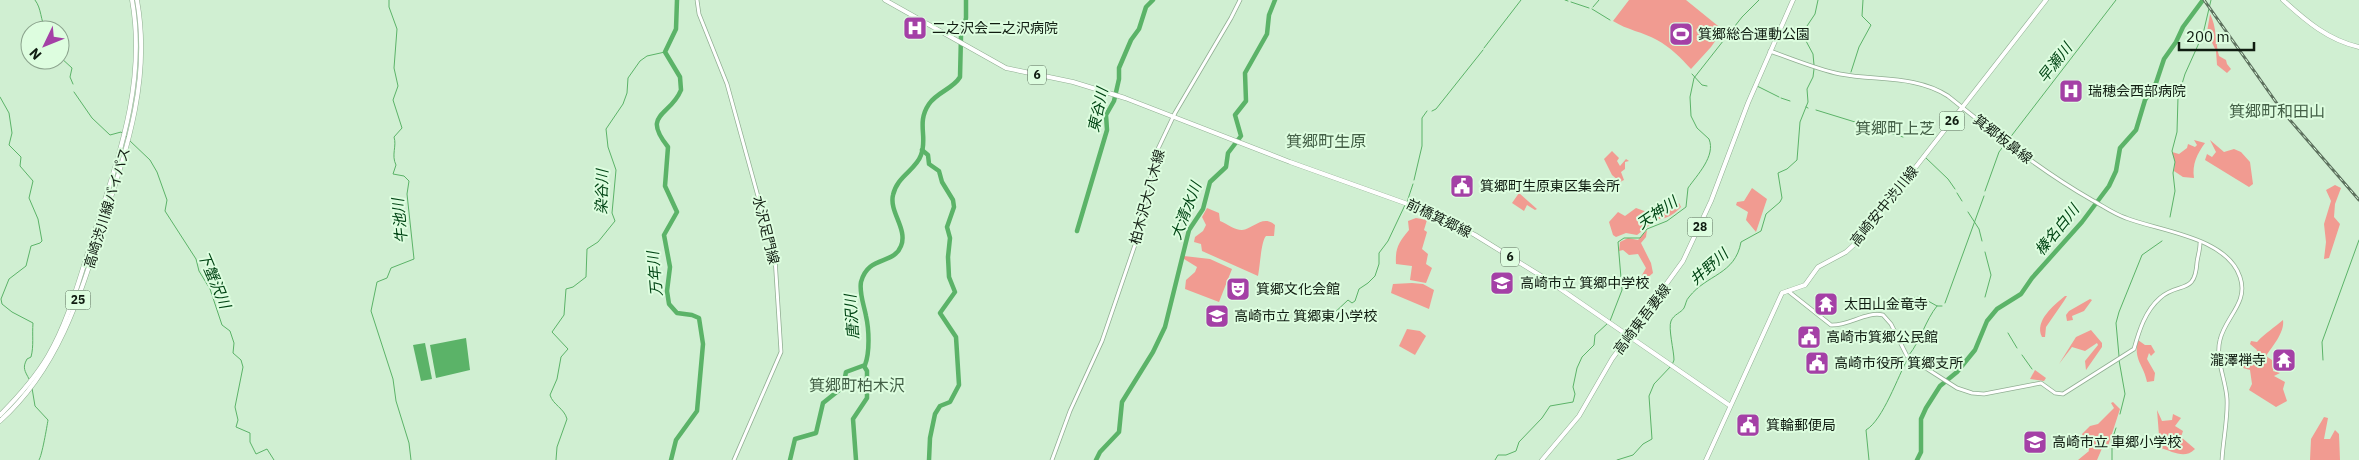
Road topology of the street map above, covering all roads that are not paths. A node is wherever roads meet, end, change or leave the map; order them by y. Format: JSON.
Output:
{"nodes":[{"id":1,"x":132,"y":0,"type":"edge"},
{"id":2,"x":137,"y":0,"type":"edge"},
{"id":3,"x":696,"y":0,"type":"edge"},
{"id":4,"x":885,"y":0,"type":"edge"},
{"id":5,"x":1240,"y":0,"type":"edge"},
{"id":6,"x":1793,"y":0,"type":"edge"},
{"id":7,"x":2046,"y":0,"type":"edge"},
{"id":8,"x":2283,"y":0,"type":"edge"},
{"id":9,"x":2359,"y":47,"type":"edge"},
{"id":10,"x":1770,"y":50,"type":"junction"},
{"id":11,"x":1963,"y":108,"type":"junction"},
{"id":12,"x":1174,"y":116,"type":"junction"},
{"id":13,"x":2200,"y":242,"type":"junction"},
{"id":14,"x":1788,"y":290,"type":"junction"},
{"id":15,"x":1629,"y":338,"type":"junction"},
{"id":16,"x":24,"y":393,"type":"junction"},
{"id":17,"x":1729,"y":405,"type":"junction"},
{"id":18,"x":0,"y":414,"type":"edge"},
{"id":19,"x":0,"y":421,"type":"edge"},
{"id":20,"x":734,"y":460,"type":"edge"},
{"id":21,"x":1052,"y":460,"type":"edge"},
{"id":22,"x":1542,"y":460,"type":"edge"},
{"id":23,"x":1706,"y":460,"type":"edge"},
{"id":24,"x":2222,"y":460,"type":"edge"}],
"edges":[{"from":1,"to":16,"type":"main road","name":"高崎渋川線バイパス","number":"25"},
{"from":2,"to":16,"type":"main road","name":"高崎渋川線バイパス","number":"25"},
{"from":3,"to":20,"type":"main road","name":"水沢足門線"},
{"from":4,"to":12,"type":"main road","name":"前橋箕郷線","number":"6"},
{"from":5,"to":12,"type":"main road","name":"柏木沢大八木線"},
{"from":6,"to":10,"type":"main road","name":"高崎東吾妻線","number":"28"},
{"from":7,"to":11,"type":"main road","name":"高崎安中渋川線","number":"26"},
{"from":8,"to":9,"type":"main road"},
{"from":10,"to":11,"type":"main road","name":"箕郷板鼻線"},
{"from":10,"to":15,"type":"main road","name":"高崎東吾妻線","number":"28"},
{"from":11,"to":13,"type":"main road","name":"箕郷板鼻線"},
{"from":11,"to":14,"type":"main road","name":"高崎安中渋川線","number":"26"},
{"from":12,"to":15,"type":"main road","name":"前橋箕郷線","number":"6"},
{"from":12,"to":21,"type":"main road","name":"柏木沢大八木線"},
{"from":13,"to":14,"type":"main road"},
{"from":13,"to":24,"type":"main road","name":"箕郷板鼻線"},
{"from":14,"to":17,"type":"main road","name":"高崎安中渋川線","number":"26"},
{"from":15,"to":17,"type":"main road","name":"前橋箕郷線","number":"6"},
{"from":15,"to":22,"type":"main road","name":"高崎東吾妻線","number":"28"},
{"from":16,"to":18,"type":"main road","name":"高崎渋川線バイパス","number":"25"},
{"from":16,"to":19,"type":"main road","name":"高崎渋川線バイパス","number":"25"},
{"from":17,"to":23,"type":"main road","name":"高崎安中渋川線","number":"26"}]}
